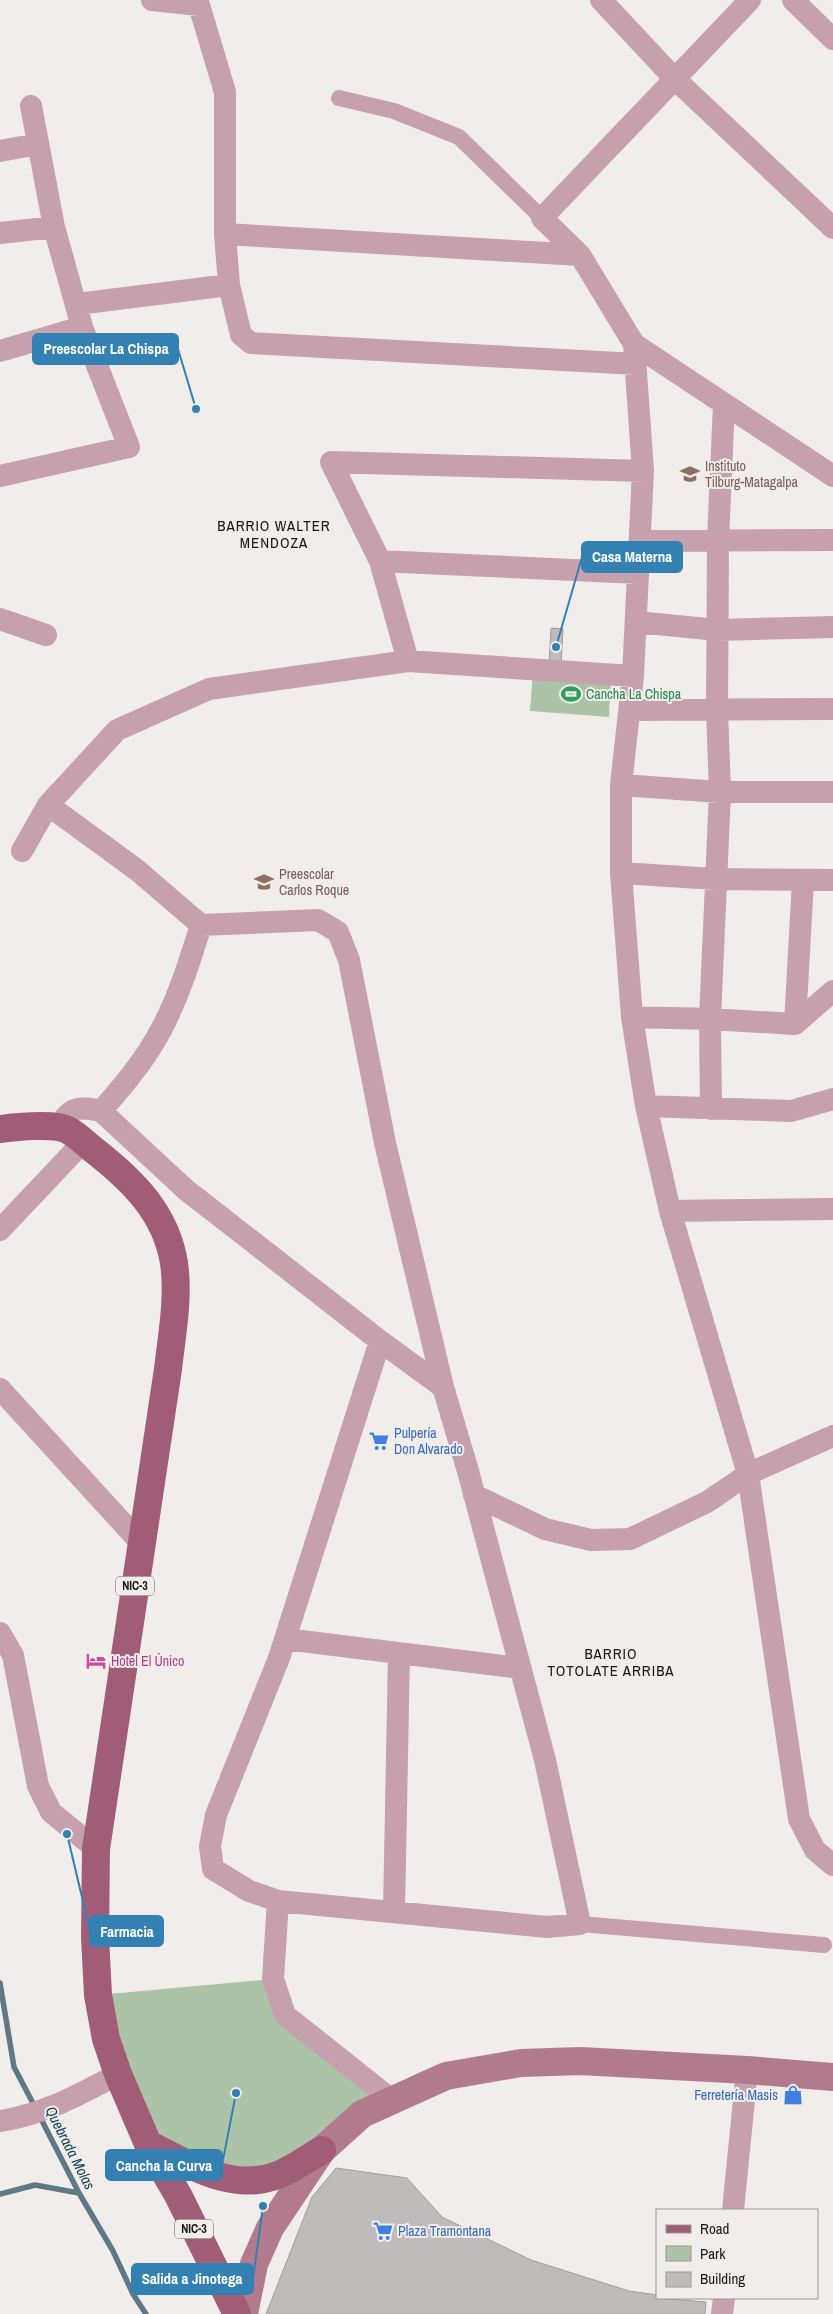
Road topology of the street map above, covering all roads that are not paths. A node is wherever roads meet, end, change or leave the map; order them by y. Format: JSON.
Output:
{"nodes":[{"id":1,"x":152,"y":0,"type":"edge"},
{"id":2,"x":601,"y":0,"type":"edge"},
{"id":3,"x":750,"y":0,"type":"edge"},
{"id":4,"x":793,"y":0,"type":"edge"},
{"id":5,"x":198,"y":3,"type":"edge"},
{"id":6,"x":833,"y":39,"type":"edge"},
{"id":7,"x":675,"y":79,"type":"junction"},
{"id":8,"x":338,"y":98,"type":"dead end"},
{"id":9,"x":31,"y":106,"type":"dead end"},
{"id":10,"x":38,"y":144,"type":"junction"},
{"id":11,"x":0,"y":151,"type":"edge"},
{"id":12,"x":542,"y":218,"type":"junction"},
{"id":13,"x":54,"y":227,"type":"junction"},
{"id":14,"x":833,"y":228,"type":"edge"},
{"id":15,"x":0,"y":233,"type":"edge"},
{"id":16,"x":225,"y":234,"type":"junction"},
{"id":17,"x":580,"y":255,"type":"junction"},
{"id":18,"x":229,"y":286,"type":"junction"},
{"id":19,"x":76,"y":304,"type":"junction"},
{"id":20,"x":82,"y":328,"type":"junction"},
{"id":21,"x":0,"y":351,"type":"edge"},
{"id":22,"x":635,"y":354,"type":"junction"},
{"id":23,"x":724,"y":404,"type":"junction"},
{"id":24,"x":643,"y":471,"type":"junction"},
{"id":25,"x":0,"y":476,"type":"edge"},
{"id":26,"x":833,"y":476,"type":"edge"},
{"id":27,"x":718,"y":540,"type":"junction"},
{"id":28,"x":833,"y":540,"type":"edge"},
{"id":29,"x":641,"y":541,"type":"junction"},
{"id":30,"x":380,"y":561,"type":"junction"},
{"id":31,"x":638,"y":573,"type":"junction"},
{"id":32,"x":0,"y":618,"type":"edge"},
{"id":33,"x":636,"y":622,"type":"junction"},
{"id":34,"x":833,"y":626,"type":"edge"},
{"id":35,"x":718,"y":630,"type":"junction"},
{"id":36,"x":46,"y":635,"type":"dead end"},
{"id":37,"x":408,"y":661,"type":"junction"},
{"id":38,"x":633,"y":676,"type":"junction"},
{"id":39,"x":833,"y":709,"type":"edge"},
{"id":40,"x":630,"y":710,"type":"junction"},
{"id":41,"x":717,"y":710,"type":"junction"},
{"id":42,"x":621,"y":784,"type":"junction"},
{"id":43,"x":720,"y":792,"type":"junction"},
{"id":44,"x":833,"y":792,"type":"edge"},
{"id":45,"x":48,"y":805,"type":"junction"},
{"id":46,"x":22,"y":851,"type":"dead end"},
{"id":47,"x":621,"y":873,"type":"junction"},
{"id":48,"x":715,"y":879,"type":"junction"},
{"id":49,"x":803,"y":880,"type":"junction"},
{"id":50,"x":833,"y":880,"type":"edge"},
{"id":51,"x":201,"y":925,"type":"junction"},
{"id":52,"x":833,"y":991,"type":"edge"},
{"id":53,"x":632,"y":1017,"type":"junction"},
{"id":54,"x":710,"y":1019,"type":"junction"},
{"id":55,"x":795,"y":1024,"type":"junction"},
{"id":56,"x":833,"y":1099,"type":"edge"},
{"id":57,"x":646,"y":1106,"type":"junction"},
{"id":58,"x":710,"y":1110,"type":"junction"},
{"id":59,"x":101,"y":1111,"type":"junction"},
{"id":60,"x":57,"y":1128,"type":"junction"},
{"id":61,"x":0,"y":1129,"type":"edge"},
{"id":62,"x":84,"y":1142,"type":"junction"},
{"id":63,"x":833,"y":1210,"type":"edge"},
{"id":64,"x":670,"y":1211,"type":"junction"},
{"id":65,"x":0,"y":1230,"type":"edge"},
{"id":66,"x":380,"y":1341,"type":"junction"},
{"id":67,"x":443,"y":1387,"type":"junction"},
{"id":68,"x":0,"y":1388,"type":"edge"},
{"id":69,"x":833,"y":1436,"type":"edge"},
{"id":70,"x":748,"y":1474,"type":"junction"},
{"id":71,"x":474,"y":1495,"type":"junction"},
{"id":72,"x":141,"y":1543,"type":"junction"},
{"id":73,"x":0,"y":1633,"type":"edge"},
{"id":74,"x":285,"y":1639,"type":"junction"},
{"id":75,"x":399,"y":1653,"type":"junction"},
{"id":76,"x":520,"y":1668,"type":"junction"},
{"id":77,"x":96,"y":1849,"type":"junction"},
{"id":78,"x":833,"y":1865,"type":"edge"},
{"id":79,"x":278,"y":1901,"type":"junction"},
{"id":80,"x":394,"y":1912,"type":"junction"},
{"id":81,"x":580,"y":1924,"type":"junction"},
{"id":82,"x":824,"y":1945,"type":"dead end"},
{"id":83,"x":747,"y":2070,"type":"junction"},
{"id":84,"x":118,"y":2074,"type":"junction"},
{"id":85,"x":833,"y":2077,"type":"edge"},
{"id":86,"x":392,"y":2100,"type":"junction"},
{"id":87,"x":7,"y":2120,"type":"edge"},
{"id":88,"x":148,"y":2144,"type":"junction"},
{"id":89,"x":322,"y":2150,"type":"junction"},
{"id":90,"x":732,"y":2209,"type":"edge"},
{"id":91,"x":724,"y":2299,"type":"edge"},
{"id":92,"x":237,"y":2314,"type":"edge"},
{"id":93,"x":244,"y":2314,"type":"edge"},
{"id":94,"x":722,"y":2314,"type":"edge"}],
"edges":[{"from":1,"to":5,"type":"street"},
{"from":2,"to":7,"type":"street"},
{"from":3,"to":7,"type":"street"},
{"from":4,"to":6,"type":"street"},
{"from":5,"to":16,"type":"street"},
{"from":7,"to":12,"type":"street"},
{"from":7,"to":14,"type":"street"},
{"from":8,"to":12,"type":"street"},
{"from":9,"to":10,"type":"street"},
{"from":10,"to":11,"type":"street"},
{"from":10,"to":13,"type":"street"},
{"from":12,"to":17,"type":"street"},
{"from":13,"to":15,"type":"street"},
{"from":13,"to":19,"type":"street"},
{"from":16,"to":17,"type":"street"},
{"from":16,"to":18,"type":"street"},
{"from":17,"to":22,"type":"street"},
{"from":18,"to":19,"type":"street"},
{"from":18,"to":22,"type":"street"},
{"from":19,"to":20,"type":"street"},
{"from":20,"to":21,"type":"street"},
{"from":20,"to":25,"type":"street"},
{"from":22,"to":23,"type":"street"},
{"from":22,"to":24,"type":"street"},
{"from":23,"to":26,"type":"street"},
{"from":23,"to":27,"type":"street"},
{"from":24,"to":29,"type":"street"},
{"from":24,"to":30,"type":"street"},
{"from":27,"to":28,"type":"street"},
{"from":27,"to":29,"type":"street"},
{"from":27,"to":35,"type":"street"},
{"from":29,"to":31,"type":"street"},
{"from":30,"to":31,"type":"street"},
{"from":30,"to":37,"type":"street"},
{"from":31,"to":33,"type":"street"},
{"from":32,"to":36,"type":"street"},
{"from":33,"to":35,"type":"street"},
{"from":33,"to":38,"type":"street"},
{"from":34,"to":35,"type":"street"},
{"from":35,"to":41,"type":"street"},
{"from":37,"to":38,"type":"street"},
{"from":37,"to":45,"type":"street"},
{"from":38,"to":40,"type":"street"},
{"from":39,"to":41,"type":"street"},
{"from":40,"to":41,"type":"street"},
{"from":40,"to":42,"type":"street"},
{"from":41,"to":43,"type":"street"},
{"from":42,"to":43,"type":"street"},
{"from":42,"to":47,"type":"street"},
{"from":43,"to":44,"type":"street"},
{"from":43,"to":48,"type":"street"},
{"from":45,"to":46,"type":"street"},
{"from":45,"to":51,"type":"street"},
{"from":47,"to":48,"type":"street"},
{"from":47,"to":53,"type":"street"},
{"from":48,"to":49,"type":"street"},
{"from":48,"to":54,"type":"street"},
{"from":49,"to":50,"type":"street"},
{"from":49,"to":55,"type":"street"},
{"from":51,"to":59,"type":"street"},
{"from":51,"to":67,"type":"street"},
{"from":52,"to":55,"type":"street"},
{"from":53,"to":54,"type":"street"},
{"from":53,"to":57,"type":"street"},
{"from":54,"to":55,"type":"street"},
{"from":54,"to":58,"type":"street"},
{"from":56,"to":58,"type":"street"},
{"from":57,"to":58,"type":"street"},
{"from":57,"to":64,"type":"street"},
{"from":59,"to":60,"type":"street"},
{"from":59,"to":66,"type":"street"},
{"from":60,"to":61,"type":"main road","number":"NIC-3"},
{"from":60,"to":62,"type":"main road","number":"NIC-3"},
{"from":62,"to":65,"type":"street"},
{"from":62,"to":72,"type":"main road","number":"NIC-3"},
{"from":63,"to":64,"type":"street"},
{"from":64,"to":70,"type":"street"},
{"from":66,"to":67,"type":"street"},
{"from":66,"to":74,"type":"street"},
{"from":67,"to":71,"type":"street"},
{"from":68,"to":72,"type":"street"},
{"from":69,"to":70,"type":"street"},
{"from":70,"to":71,"type":"street"},
{"from":70,"to":78,"type":"street"},
{"from":71,"to":76,"type":"street"},
{"from":72,"to":77,"type":"main road","number":"NIC-3"},
{"from":73,"to":77,"type":"street"},
{"from":74,"to":75,"type":"street"},
{"from":74,"to":79,"type":"street"},
{"from":75,"to":76,"type":"street"},
{"from":75,"to":80,"type":"street"},
{"from":76,"to":81,"type":"street"},
{"from":77,"to":84,"type":"main road","number":"NIC-3"},
{"from":79,"to":80,"type":"street"},
{"from":79,"to":86,"type":"street"},
{"from":80,"to":81,"type":"street"},
{"from":81,"to":82,"type":"street"},
{"from":83,"to":85,"type":"main road"},
{"from":83,"to":86,"type":"main road"},
{"from":83,"to":90,"type":"street"},
{"from":84,"to":87,"type":"street"},
{"from":84,"to":88,"type":"main road","number":"NIC-3"},
{"from":86,"to":89,"type":"main road"},
{"from":88,"to":89,"type":"main road"},
{"from":88,"to":92,"type":"main road","number":"NIC-3"},
{"from":89,"to":93,"type":"main road"},
{"from":91,"to":94,"type":"street"}]}
